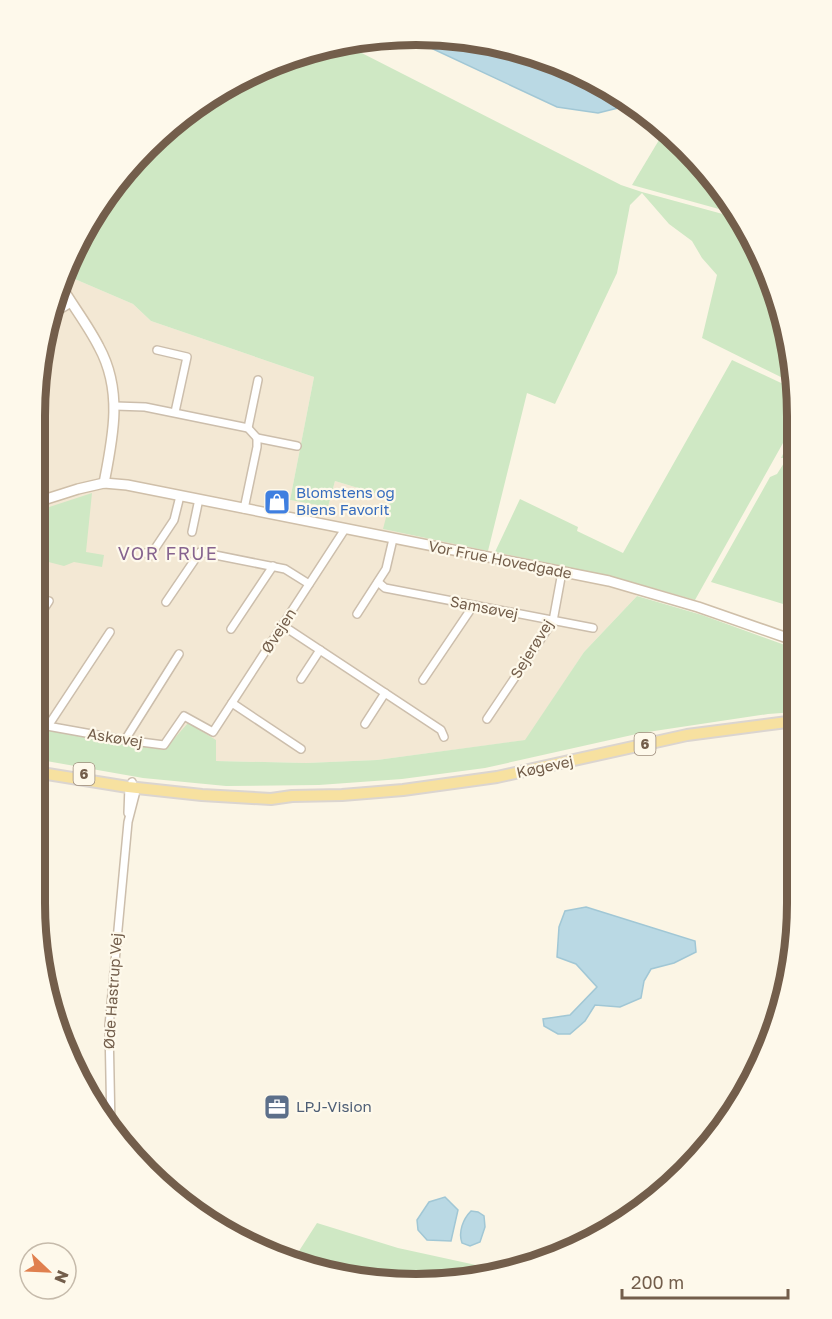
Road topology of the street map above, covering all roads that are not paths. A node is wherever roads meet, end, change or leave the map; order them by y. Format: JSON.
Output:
{"nodes":[{"id":1,"x":66,"y":294,"type":"edge"},
{"id":2,"x":71,"y":303,"type":"junction"},
{"id":3,"x":61,"y":309,"type":"edge"},
{"id":4,"x":157,"y":350,"type":"dead end"},
{"id":5,"x":258,"y":380,"type":"dead end"},
{"id":6,"x":115,"y":406,"type":"junction"},
{"id":7,"x":175,"y":412,"type":"junction"},
{"id":8,"x":248,"y":428,"type":"junction"},
{"id":9,"x":257,"y":438,"type":"junction"},
{"id":10,"x":297,"y":446,"type":"dead end"},
{"id":11,"x":104,"y":483,"type":"junction"},
{"id":12,"x":180,"y":496,"type":"junction"},
{"id":13,"x":45,"y":499,"type":"edge"},
{"id":14,"x":199,"y":499,"type":"junction"},
{"id":15,"x":244,"y":509,"type":"junction"},
{"id":16,"x":345,"y":529,"type":"junction"},
{"id":17,"x":192,"y":532,"type":"dead end"},
{"id":18,"x":393,"y":539,"type":"junction"},
{"id":19,"x":146,"y":553,"type":"dead end"},
{"id":20,"x":273,"y":566,"type":"junction"},
{"id":21,"x":562,"y":572,"type":"junction"},
{"id":22,"x":378,"y":582,"type":"junction"},
{"id":23,"x":309,"y":584,"type":"junction"},
{"id":24,"x":49,"y":602,"type":"dead end"},
{"id":25,"x":166,"y":602,"type":"dead end"},
{"id":26,"x":473,"y":606,"type":"junction"},
{"id":27,"x":45,"y":608,"type":"edge"},
{"id":28,"x":357,"y":614,"type":"dead end"},
{"id":29,"x":553,"y":621,"type":"junction"},
{"id":30,"x":282,"y":626,"type":"junction"},
{"id":31,"x":592,"y":628,"type":"dead end"},
{"id":32,"x":231,"y":629,"type":"dead end"},
{"id":33,"x":110,"y":632,"type":"dead end"},
{"id":34,"x":787,"y":638,"type":"edge"},
{"id":35,"x":320,"y":650,"type":"junction"},
{"id":36,"x":179,"y":654,"type":"dead end"},
{"id":37,"x":301,"y":680,"type":"dead end"},
{"id":38,"x":423,"y":680,"type":"dead end"},
{"id":39,"x":386,"y":693,"type":"junction"},
{"id":40,"x":232,"y":703,"type":"junction"},
{"id":41,"x":487,"y":719,"type":"dead end"},
{"id":42,"x":787,"y":722,"type":"edge"},
{"id":43,"x":365,"y":724,"type":"dead end"},
{"id":44,"x":45,"y":726,"type":"edge"},
{"id":45,"x":48,"y":726,"type":"junction"},
{"id":46,"x":213,"y":732,"type":"joint"},
{"id":47,"x":444,"y":737,"type":"dead end"},
{"id":48,"x":125,"y":740,"type":"junction"},
{"id":49,"x":301,"y":749,"type":"dead end"},
{"id":50,"x":45,"y":767,"type":"edge"},
{"id":51,"x":45,"y":773,"type":"edge"},
{"id":52,"x":132,"y":786,"type":"junction"},
{"id":53,"x":111,"y":1113,"type":"edge"}],
"edges":[{"from":1,"to":2,"type":"street"},
{"from":2,"to":3,"type":"street"},
{"from":2,"to":6,"type":"street"},
{"from":4,"to":7,"type":"street"},
{"from":5,"to":8,"type":"street"},
{"from":6,"to":7,"type":"street"},
{"from":6,"to":11,"type":"street"},
{"from":7,"to":8,"type":"street"},
{"from":8,"to":9,"type":"street"},
{"from":9,"to":10,"type":"street"},
{"from":9,"to":15,"type":"street"},
{"from":11,"to":12,"type":"street","name":"Vor Frue Hovedgade"},
{"from":11,"to":13,"type":"street","name":"Vor Frue Hovedgade"},
{"from":12,"to":14,"type":"street","name":"Vor Frue Hovedgade"},
{"from":12,"to":19,"type":"street"},
{"from":14,"to":15,"type":"street","name":"Vor Frue Hovedgade"},
{"from":14,"to":17,"type":"street"},
{"from":15,"to":16,"type":"street","name":"Vor Frue Hovedgade"},
{"from":16,"to":18,"type":"street","name":"Vor Frue Hovedgade"},
{"from":16,"to":23,"type":"street","name":"Øvejen"},
{"from":18,"to":21,"type":"street","name":"Vor Frue Hovedgade"},
{"from":18,"to":22,"type":"street"},
{"from":20,"to":23,"type":"street"},
{"from":20,"to":25,"type":"street"},
{"from":20,"to":32,"type":"street"},
{"from":21,"to":29,"type":"street","name":"Sejerøvej"},
{"from":21,"to":34,"type":"street","name":"Vor Frue Hovedgade"},
{"from":22,"to":26,"type":"street","name":"Samsøvej"},
{"from":22,"to":28,"type":"street"},
{"from":23,"to":30,"type":"street","name":"Øvejen"},
{"from":24,"to":27,"type":"street"},
{"from":26,"to":29,"type":"street","name":"Samsøvej"},
{"from":26,"to":38,"type":"street"},
{"from":29,"to":31,"type":"street","name":"Samsøvej"},
{"from":29,"to":41,"type":"street","name":"Sejerøvej"},
{"from":30,"to":35,"type":"street"},
{"from":30,"to":40,"type":"street","name":"Øvejen"},
{"from":33,"to":45,"type":"street"},
{"from":35,"to":37,"type":"street"},
{"from":35,"to":39,"type":"street"},
{"from":36,"to":48,"type":"street"},
{"from":39,"to":43,"type":"street"},
{"from":39,"to":47,"type":"street"},
{"from":40,"to":46,"type":"street","name":"Øvejen"},
{"from":40,"to":49,"type":"street"},
{"from":42,"to":52,"type":"main road","name":"Køgevej","number":"6"},
{"from":44,"to":45,"type":"street","name":"Askøvej"},
{"from":45,"to":48,"type":"street","name":"Askøvej"},
{"from":46,"to":48,"type":"street","name":"Askøvej"},
{"from":50,"to":52,"type":"main road","name":"Køgevej","number":"6"},
{"from":51,"to":52,"type":"main road","name":"Køgevej","number":"6"},
{"from":52,"to":53,"type":"street","name":"Øde Hastrup Vej"}]}
